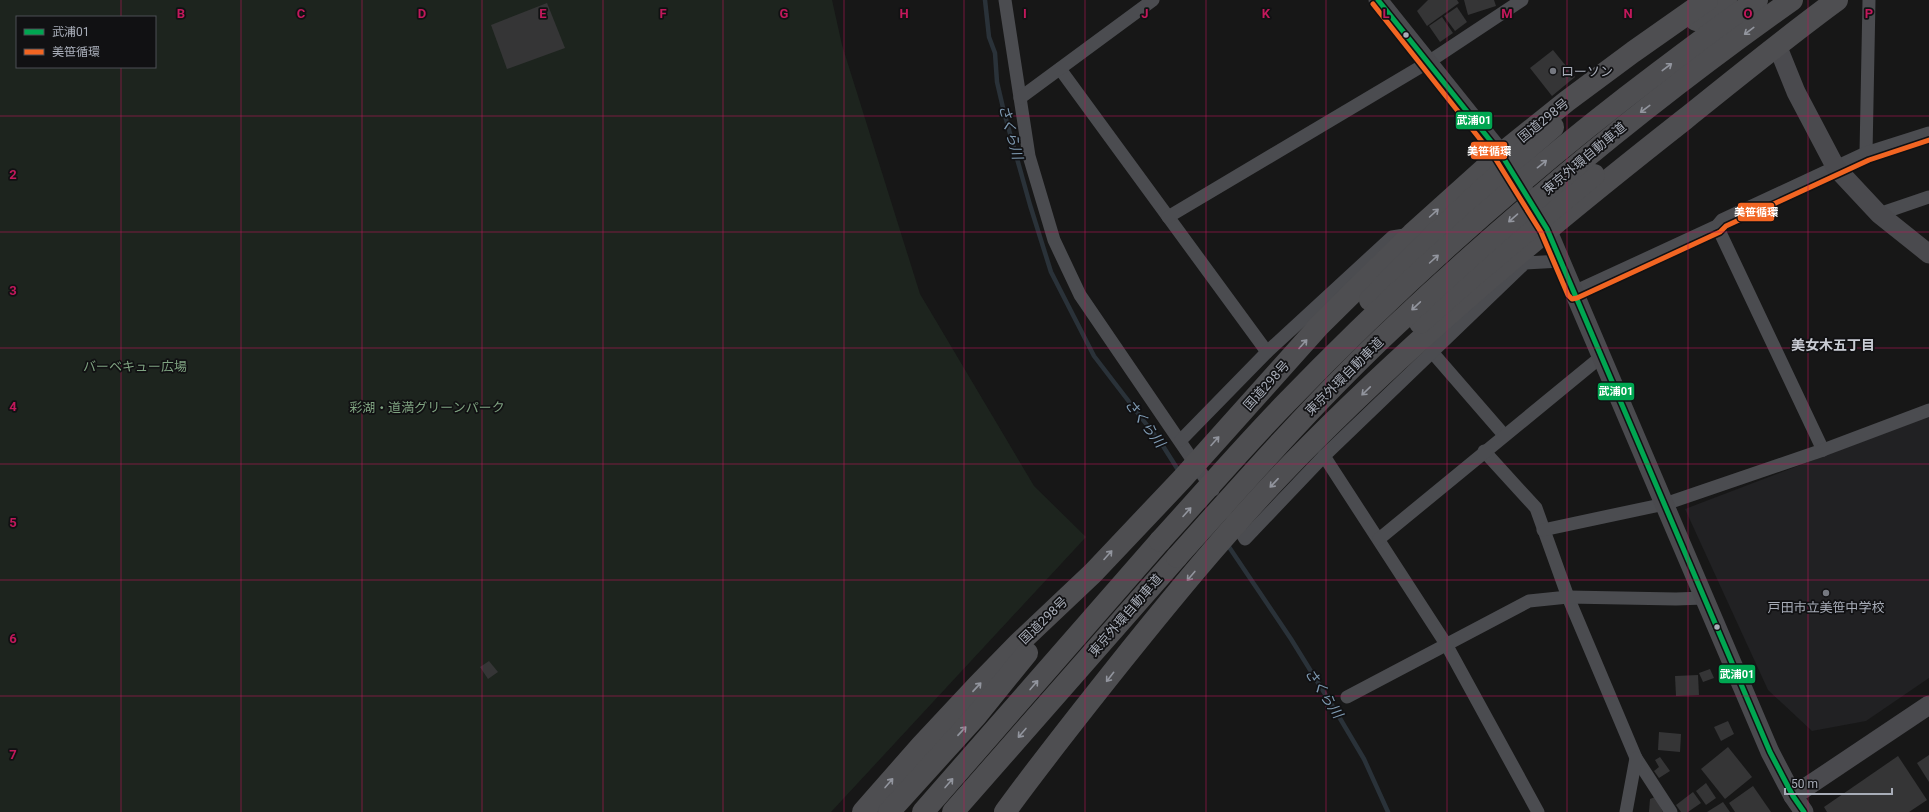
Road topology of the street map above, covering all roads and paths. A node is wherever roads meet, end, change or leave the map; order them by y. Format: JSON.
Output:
{"nodes":[{"id":1,"x":1005,"y":0,"type":"edge"},
{"id":2,"x":1153,"y":0,"type":"edge"},
{"id":3,"x":1378,"y":0,"type":"edge"},
{"id":4,"x":1522,"y":0,"type":"edge"},
{"id":5,"x":1706,"y":0,"type":"edge"},
{"id":6,"x":1726,"y":0,"type":"edge"},
{"id":7,"x":1757,"y":0,"type":"edge"},
{"id":8,"x":1792,"y":0,"type":"edge"},
{"id":9,"x":1821,"y":0,"type":"edge"},
{"id":10,"x":1837,"y":0,"type":"edge"},
{"id":11,"x":1869,"y":0,"type":"edge"},
{"id":12,"x":1508,"y":4,"type":"edge"},
{"id":13,"x":1777,"y":45,"type":"junction"},
{"id":14,"x":1427,"y":63,"type":"junction"},
{"id":15,"x":1060,"y":69,"type":"junction"},
{"id":16,"x":1020,"y":98,"type":"junction"},
{"id":17,"x":1929,"y":133,"type":"edge"},
{"id":18,"x":1866,"y":153,"type":"junction"},
{"id":19,"x":1501,"y":154,"type":"junction"},
{"id":20,"x":1836,"y":168,"type":"junction"},
{"id":21,"x":1929,"y":197,"type":"edge"},
{"id":22,"x":1879,"y":214,"type":"junction"},
{"id":23,"x":1168,"y":217,"type":"junction"},
{"id":24,"x":1717,"y":226,"type":"junction"},
{"id":25,"x":1547,"y":229,"type":"junction"},
{"id":26,"x":1412,"y":234,"type":"junction"},
{"id":27,"x":1929,"y":254,"type":"edge"},
{"id":28,"x":1561,"y":261,"type":"junction"},
{"id":29,"x":1574,"y":292,"type":"junction"},
{"id":30,"x":1267,"y":352,"type":"junction"},
{"id":31,"x":1432,"y":352,"type":"junction"},
{"id":32,"x":1602,"y":356,"type":"junction"},
{"id":33,"x":1284,"y":405,"type":"junction"},
{"id":34,"x":1929,"y":410,"type":"edge"},
{"id":35,"x":1504,"y":435,"type":"junction"},
{"id":36,"x":1181,"y":440,"type":"junction"},
{"id":37,"x":1823,"y":450,"type":"junction"},
{"id":38,"x":1484,"y":451,"type":"junction"},
{"id":39,"x":1324,"y":456,"type":"junction"},
{"id":40,"x":1266,"y":458,"type":"junction"},
{"id":41,"x":1189,"y":471,"type":"junction"},
{"id":42,"x":1665,"y":504,"type":"junction"},
{"id":43,"x":1543,"y":530,"type":"junction"},
{"id":44,"x":1226,"y":536,"type":"junction"},
{"id":45,"x":1379,"y":539,"type":"junction"},
{"id":46,"x":1093,"y":573,"type":"junction"},
{"id":47,"x":1568,"y":596,"type":"junction"},
{"id":48,"x":1704,"y":598,"type":"junction"},
{"id":49,"x":1446,"y":644,"type":"junction"},
{"id":50,"x":1347,"y":697,"type":"dead end"},
{"id":51,"x":1929,"y":705,"type":"edge"},
{"id":52,"x":1636,"y":758,"type":"junction"},
{"id":53,"x":1041,"y":764,"type":"junction"},
{"id":54,"x":1794,"y":796,"type":"junction"},
{"id":55,"x":863,"y":812,"type":"edge"},
{"id":56,"x":889,"y":812,"type":"edge"},
{"id":57,"x":923,"y":812,"type":"edge"},
{"id":58,"x":953,"y":812,"type":"edge"},
{"id":59,"x":996,"y":812,"type":"edge"},
{"id":60,"x":1006,"y":812,"type":"edge"},
{"id":61,"x":1538,"y":812,"type":"edge"},
{"id":62,"x":1626,"y":812,"type":"edge"},
{"id":63,"x":1671,"y":812,"type":"edge"},
{"id":64,"x":1804,"y":812,"type":"edge"}],
"edges":[{"from":1,"to":16,"type":"street"},
{"from":2,"to":15,"type":"street"},
{"from":3,"to":14,"type":"street"},
{"from":4,"to":12,"type":"street"},
{"from":5,"to":19,"type":"highway","name":"国道298号"},
{"from":6,"to":33,"type":"highway","bridge":true},
{"from":33,"to":7,"type":"highway","name":"東京外環自動車道","one_way":true,"bridge":true},
{"from":8,"to":40,"type":"highway","name":"東京外環自動車道","one_way":true,"bridge":true},
{"from":9,"to":40,"type":"highway","bridge":true},
{"from":10,"to":13,"type":"highway"},
{"from":11,"to":18,"type":"street"},
{"from":12,"to":14,"type":"street"},
{"from":13,"to":20,"type":"street"},
{"from":13,"to":25,"type":"highway"},
{"from":14,"to":19,"type":"street"},
{"from":14,"to":23,"type":"street"},
{"from":15,"to":16,"type":"street"},
{"from":15,"to":23,"type":"street"},
{"from":16,"to":36,"type":"street"},
{"from":17,"to":18,"type":"street"},
{"from":18,"to":20,"type":"street"},
{"from":19,"to":25,"type":"street"},
{"from":26,"to":19,"type":"highway","name":"国道298号","one_way":true},
{"from":20,"to":22,"type":"street"},
{"from":20,"to":24,"type":"street"},
{"from":21,"to":22,"type":"street"},
{"from":22,"to":27,"type":"street"},
{"from":23,"to":30,"type":"street"},
{"from":24,"to":29,"type":"street"},
{"from":24,"to":37,"type":"street"},
{"from":25,"to":28,"type":"street"},
{"from":25,"to":44,"type":"highway","one_way":true},
{"from":26,"to":30,"type":"street"},
{"from":41,"to":26,"type":"highway","name":"国道298号","one_way":true},
{"from":28,"to":29,"type":"street"},
{"from":28,"to":31,"type":"street"},
{"from":29,"to":32,"type":"street"},
{"from":30,"to":36,"type":"street"},
{"from":31,"to":35,"type":"street"},
{"from":31,"to":39,"type":"street"},
{"from":32,"to":35,"type":"street"},
{"from":32,"to":42,"type":"street"},
{"from":57,"to":33,"type":"highway","name":"東京外環自動車道","one_way":true,"bridge":true},
{"from":34,"to":37,"type":"street"},
{"from":35,"to":38,"type":"street"},
{"from":36,"to":41,"type":"street"},
{"from":37,"to":42,"type":"street"},
{"from":38,"to":43,"type":"street"},
{"from":38,"to":45,"type":"street"},
{"from":39,"to":44,"type":"street"},
{"from":39,"to":45,"type":"street"},
{"from":40,"to":58,"type":"highway","name":"東京外環自動車道","one_way":true,"bridge":true},
{"from":41,"to":44,"type":"street"},
{"from":46,"to":41,"type":"highway","name":"国道298号","one_way":true},
{"from":42,"to":43,"type":"street"},
{"from":42,"to":48,"type":"street"},
{"from":43,"to":47,"type":"street"},
{"from":44,"to":53,"type":"highway","one_way":true},
{"from":45,"to":49,"type":"street"},
{"from":55,"to":46,"type":"highway","name":"国道298号","one_way":true},
{"from":56,"to":46,"type":"highway","one_way":true},
{"from":47,"to":48,"type":"street"},
{"from":47,"to":49,"type":"street"},
{"from":47,"to":52,"type":"street"},
{"from":48,"to":54,"type":"street"},
{"from":49,"to":50,"type":"street"},
{"from":49,"to":61,"type":"street"},
{"from":51,"to":54,"type":"street"},
{"from":52,"to":62,"type":"street"},
{"from":52,"to":63,"type":"street"},
{"from":53,"to":59,"type":"highway"},
{"from":53,"to":60,"type":"highway"},
{"from":54,"to":64,"type":"street"}]}
